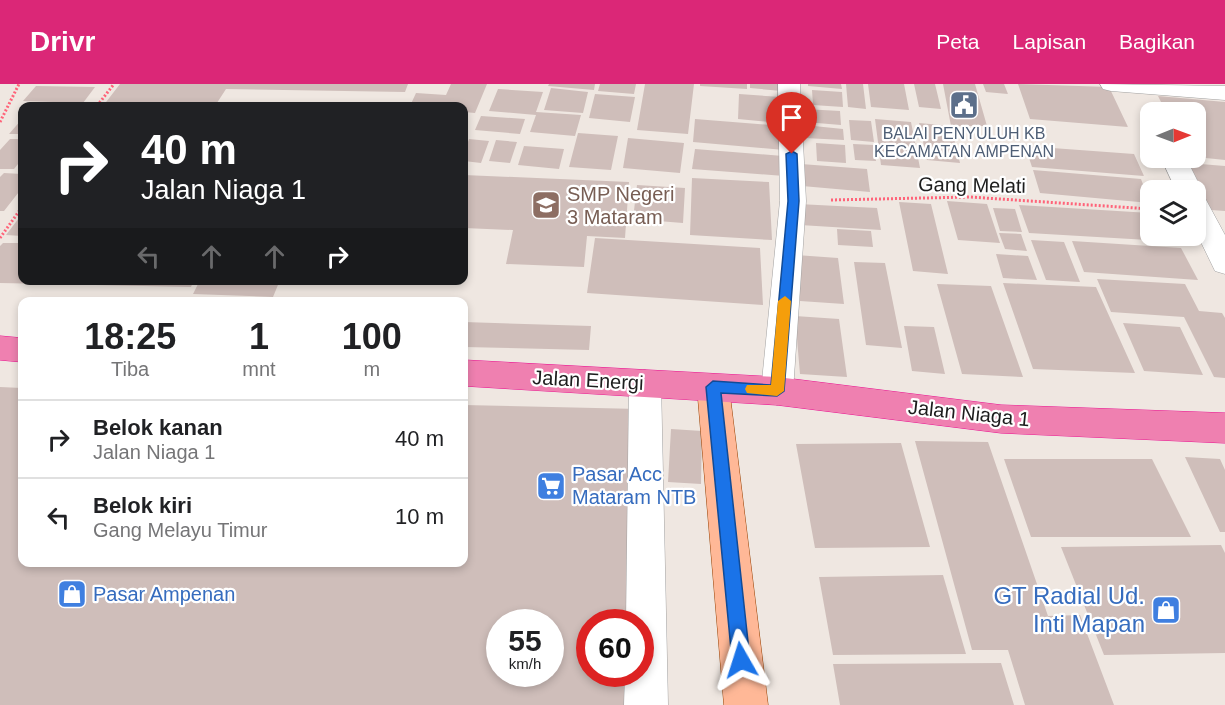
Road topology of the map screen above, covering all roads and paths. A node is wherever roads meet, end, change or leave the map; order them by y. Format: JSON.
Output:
{"nodes":[{"id":1,"x":19,"y":84,"type":"edge"},
{"id":2,"x":114,"y":84,"type":"edge"},
{"id":3,"x":789,"y":84,"type":"edge"},
{"id":4,"x":1111,"y":84,"type":"edge"},
{"id":5,"x":1139,"y":86,"type":"junction"},
{"id":6,"x":1225,"y":93,"type":"edge"},
{"id":7,"x":100,"y":102,"type":"edge"},
{"id":8,"x":1147,"y":102,"type":"edge"},
{"id":9,"x":0,"y":122,"type":"edge"},
{"id":10,"x":793,"y":201,"type":"junction"},
{"id":11,"x":1140,"y":208,"type":"edge"},
{"id":12,"x":18,"y":213,"type":"edge"},
{"id":13,"x":1206,"y":225,"type":"edge"},
{"id":14,"x":0,"y":238,"type":"edge"},
{"id":15,"x":1225,"y":264,"type":"edge"},
{"id":16,"x":0,"y":348,"type":"edge"},
{"id":17,"x":18,"y":350,"type":"edge"},
{"id":18,"x":468,"y":374,"type":"edge"},
{"id":19,"x":645,"y":383,"type":"junction"},
{"id":20,"x":713,"y":387,"type":"junction"},
{"id":21,"x":777,"y":391,"type":"junction"},
{"id":22,"x":1225,"y":428,"type":"edge"},
{"id":23,"x":646,"y":705,"type":"edge"},
{"id":24,"x":746,"y":705,"type":"edge"}],
"edges":[{"from":1,"to":9,"type":"path"},
{"from":2,"to":7,"type":"path"},
{"from":3,"to":10,"type":"street"},
{"from":4,"to":5,"type":"street"},
{"from":5,"to":6,"type":"street"},
{"from":5,"to":8,"type":"street"},
{"from":10,"to":11,"type":"path","name":"Gang Melati"},
{"from":10,"to":21,"type":"street"},
{"from":12,"to":14,"type":"path"},
{"from":13,"to":15,"type":"street"},
{"from":16,"to":17,"type":"highway"},
{"from":18,"to":19,"type":"highway","name":"Jalan Energi"},
{"from":19,"to":20,"type":"highway","name":"Jalan Energi"},
{"from":19,"to":23,"type":"street"},
{"from":20,"to":21,"type":"highway","name":"Jalan Niaga 1"},
{"from":20,"to":24,"type":"main road"},
{"from":21,"to":22,"type":"highway","name":"Jalan Niaga 1"}]}
